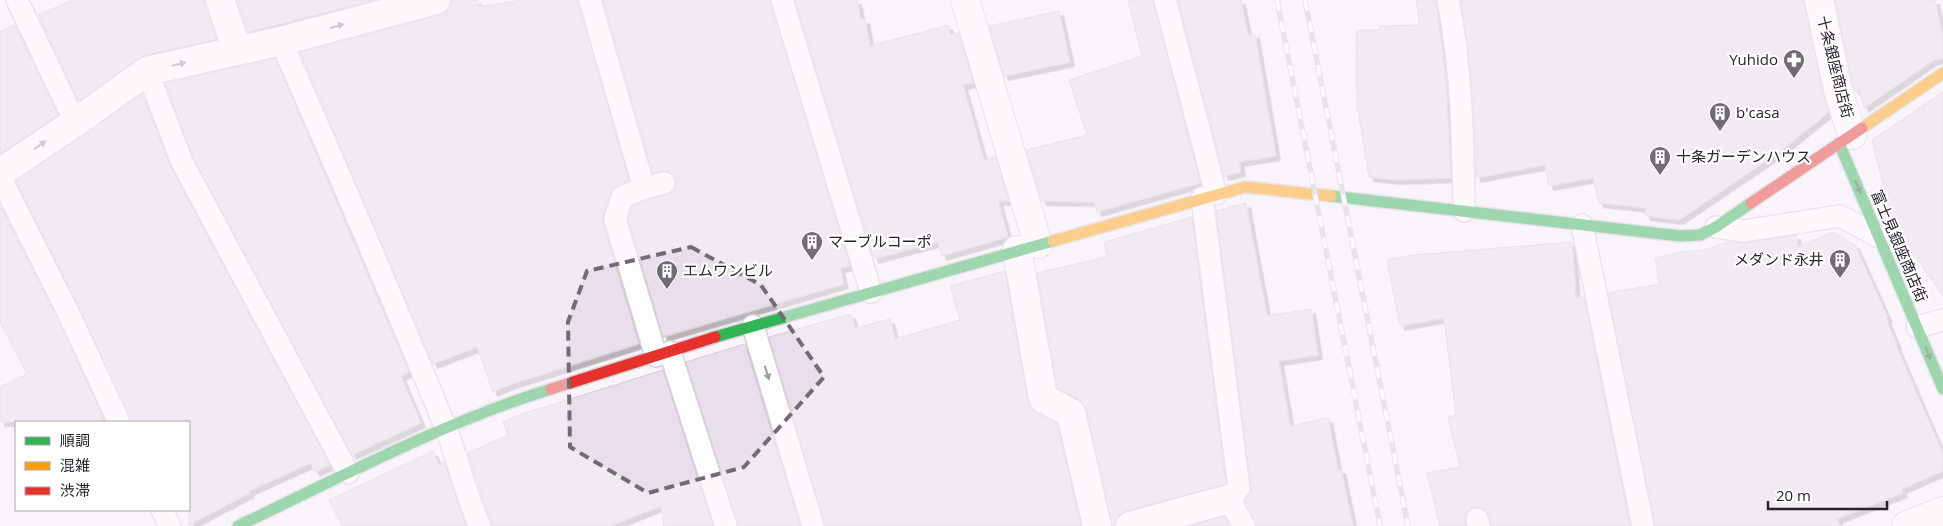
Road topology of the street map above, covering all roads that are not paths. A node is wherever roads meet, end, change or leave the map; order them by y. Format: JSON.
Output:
{"nodes":[{"id":1,"x":17,"y":0,"type":"edge"},
{"id":2,"x":220,"y":0,"type":"edge"},
{"id":3,"x":436,"y":0,"type":"edge"},
{"id":4,"x":590,"y":0,"type":"edge"},
{"id":5,"x":782,"y":0,"type":"edge"},
{"id":6,"x":965,"y":0,"type":"edge"},
{"id":7,"x":1165,"y":0,"type":"edge"},
{"id":8,"x":1448,"y":0,"type":"edge"},
{"id":9,"x":1819,"y":0,"type":"edge"},
{"id":10,"x":281,"y":41,"type":"junction"},
{"id":11,"x":237,"y":50,"type":"junction"},
{"id":12,"x":148,"y":71,"type":"junction"},
{"id":13,"x":1943,"y":73,"type":"edge"},
{"id":14,"x":75,"y":122,"type":"junction"},
{"id":15,"x":1845,"y":139,"type":"junction"},
{"id":16,"x":0,"y":173,"type":"edge"},
{"id":17,"x":0,"y":177,"type":"edge"},
{"id":18,"x":1209,"y":196,"type":"junction"},
{"id":19,"x":1464,"y":211,"type":"junction"},
{"id":20,"x":1582,"y":225,"type":"junction"},
{"id":21,"x":1716,"y":227,"type":"junction"},
{"id":22,"x":1879,"y":237,"type":"junction"},
{"id":23,"x":1027,"y":247,"type":"junction"},
{"id":24,"x":871,"y":292,"type":"junction"},
{"id":25,"x":1943,"y":320,"type":"edge"},
{"id":26,"x":753,"y":326,"type":"junction"},
{"id":27,"x":1917,"y":328,"type":"junction"},
{"id":28,"x":663,"y":354,"type":"junction"},
{"id":29,"x":1943,"y":389,"type":"edge"},
{"id":30,"x":119,"y":421,"type":"edge"},
{"id":31,"x":446,"y":428,"type":"junction"},
{"id":32,"x":348,"y":473,"type":"junction"},
{"id":33,"x":1229,"y":500,"type":"junction"},
{"id":34,"x":162,"y":511,"type":"edge"},
{"id":35,"x":1943,"y":511,"type":"edge"},
{"id":36,"x":170,"y":526,"type":"edge"},
{"id":37,"x":238,"y":526,"type":"edge"},
{"id":38,"x":480,"y":526,"type":"edge"},
{"id":39,"x":726,"y":526,"type":"edge"},
{"id":40,"x":813,"y":526,"type":"edge"},
{"id":41,"x":1097,"y":526,"type":"edge"},
{"id":42,"x":1130,"y":526,"type":"edge"},
{"id":43,"x":1244,"y":526,"type":"edge"},
{"id":44,"x":1643,"y":526,"type":"edge"},
{"id":45,"x":1906,"y":526,"type":"edge"}],
"edges":[{"from":1,"to":14,"type":"lane"},
{"from":2,"to":11,"type":"street"},
{"from":10,"to":3,"type":"street","one_way":true},
{"from":4,"to":28,"type":"lane"},
{"from":5,"to":24,"type":"lane"},
{"from":6,"to":23,"type":"street"},
{"from":7,"to":18,"type":"lane"},
{"from":8,"to":19,"type":"lane"},
{"from":9,"to":15,"type":"street","name":"十条銀座商店街"},
{"from":10,"to":11,"type":"street"},
{"from":10,"to":31,"type":"lane"},
{"from":12,"to":11,"type":"street","one_way":true},
{"from":12,"to":14,"type":"street"},
{"from":12,"to":32,"type":"lane"},
{"from":13,"to":15,"type":"street"},
{"from":16,"to":14,"type":"street","one_way":true},
{"from":15,"to":21,"type":"street"},
{"from":15,"to":22,"type":"street","name":"富士見銀座商店街","one_way":true},
{"from":17,"to":30,"type":"lane"},
{"from":18,"to":19,"type":"street"},
{"from":18,"to":23,"type":"street"},
{"from":18,"to":33,"type":"lane"},
{"from":19,"to":20,"type":"street"},
{"from":20,"to":21,"type":"street"},
{"from":20,"to":44,"type":"lane"},
{"from":21,"to":22,"type":"lane"},
{"from":22,"to":27,"type":"street","name":"富士見銀座商店街"},
{"from":23,"to":24,"type":"street"},
{"from":23,"to":41,"type":"street"},
{"from":24,"to":26,"type":"street"},
{"from":25,"to":27,"type":"lane"},
{"from":26,"to":28,"type":"street"},
{"from":26,"to":40,"type":"lane","one_way":true},
{"from":27,"to":29,"type":"street","name":"富士見銀座商店街","one_way":true},
{"from":28,"to":31,"type":"street"},
{"from":28,"to":39,"type":"lane"},
{"from":31,"to":32,"type":"street"},
{"from":31,"to":38,"type":"lane"},
{"from":32,"to":37,"type":"street"},
{"from":33,"to":42,"type":"street"},
{"from":33,"to":43,"type":"lane"},
{"from":34,"to":36,"type":"lane"},
{"from":35,"to":45,"type":"street"}]}
